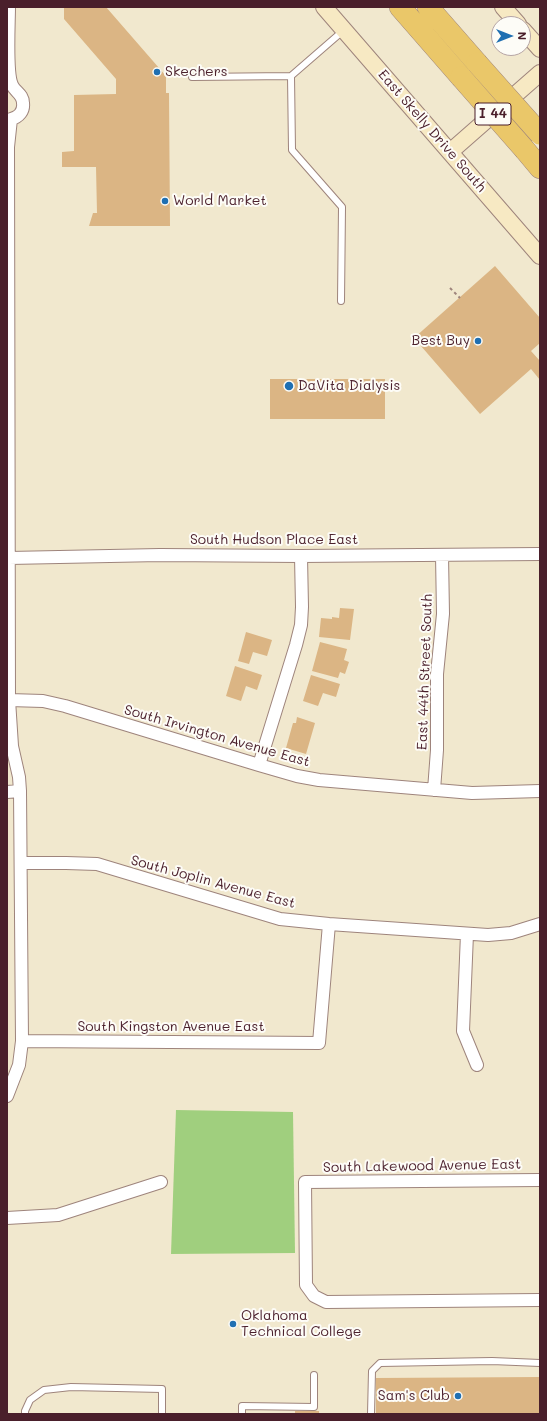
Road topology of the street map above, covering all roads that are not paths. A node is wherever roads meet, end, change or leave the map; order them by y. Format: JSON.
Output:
{"nodes":[{"id":1,"x":324,"y":7,"type":"edge"},
{"id":2,"x":400,"y":7,"type":"edge"},
{"id":3,"x":428,"y":7,"type":"edge"},
{"id":4,"x":503,"y":7,"type":"edge"},
{"id":5,"x":8,"y":12,"type":"edge"},
{"id":6,"x":511,"y":16,"type":"edge"},
{"id":7,"x":344,"y":30,"type":"junction"},
{"id":8,"x":531,"y":39,"type":"edge"},
{"id":9,"x":540,"y":49,"type":"edge"},
{"id":10,"x":8,"y":60,"type":"edge"},
{"id":11,"x":540,"y":73,"type":"edge"},
{"id":12,"x":291,"y":76,"type":"junction"},
{"id":13,"x":192,"y":77,"type":"dead end"},
{"id":14,"x":9,"y":88,"type":"edge"},
{"id":15,"x":9,"y":117,"type":"edge"},
{"id":16,"x":540,"y":134,"type":"edge"},
{"id":17,"x":7,"y":147,"type":"edge"},
{"id":18,"x":450,"y":152,"type":"junction"},
{"id":19,"x":540,"y":168,"type":"edge"},
{"id":20,"x":540,"y":256,"type":"edge"},
{"id":21,"x":341,"y":301,"type":"dead end"},
{"id":22,"x":8,"y":489,"type":"edge"},
{"id":23,"x":540,"y":554,"type":"edge"},
{"id":24,"x":442,"y":555,"type":"junction"},
{"id":25,"x":301,"y":556,"type":"junction"},
{"id":26,"x":8,"y":558,"type":"junction"},
{"id":27,"x":8,"y":700,"type":"junction"},
{"id":28,"x":259,"y":766,"type":"junction"},
{"id":29,"x":434,"y":790,"type":"junction"},
{"id":30,"x":20,"y":791,"type":"junction"},
{"id":31,"x":540,"y":791,"type":"edge"},
{"id":32,"x":7,"y":792,"type":"edge"},
{"id":33,"x":21,"y":863,"type":"junction"},
{"id":34,"x":329,"y":924,"type":"junction"},
{"id":35,"x":540,"y":924,"type":"edge"},
{"id":36,"x":467,"y":934,"type":"junction"},
{"id":37,"x":22,"y":1041,"type":"junction"},
{"id":38,"x":477,"y":1065,"type":"dead end"},
{"id":39,"x":7,"y":1096,"type":"edge"},
{"id":40,"x":540,"y":1180,"type":"edge"},
{"id":41,"x":161,"y":1182,"type":"dead end"},
{"id":42,"x":7,"y":1218,"type":"edge"},
{"id":43,"x":540,"y":1300,"type":"edge"},
{"id":44,"x":540,"y":1363,"type":"edge"},
{"id":45,"x":314,"y":1375,"type":"dead end"},
{"id":46,"x":25,"y":1414,"type":"edge"},
{"id":47,"x":162,"y":1414,"type":"edge"},
{"id":48,"x":242,"y":1414,"type":"edge"},
{"id":49,"x":371,"y":1414,"type":"edge"}],
"edges":[{"from":1,"to":7,"type":"main road","name":"East Skelly Drive South"},
{"from":2,"to":19,"type":"highway","number":"I 44","bridge":true},
{"from":3,"to":16,"type":"highway","number":"I 44","bridge":true},
{"from":4,"to":6,"type":"main road"},
{"from":5,"to":10,"type":"street"},
{"from":7,"to":12,"type":"lane"},
{"from":7,"to":18,"type":"main road","name":"East Skelly Drive South"},
{"from":8,"to":9,"type":"main road"},
{"from":10,"to":14,"type":"street"},
{"from":11,"to":18,"type":"main road"},
{"from":12,"to":13,"type":"lane"},
{"from":12,"to":21,"type":"lane"},
{"from":14,"to":15,"type":"street"},
{"from":15,"to":17,"type":"street"},
{"from":17,"to":22,"type":"street"},
{"from":18,"to":20,"type":"main road","name":"East Skelly Drive South"},
{"from":22,"to":26,"type":"street"},
{"from":23,"to":24,"type":"street","name":"South Hudson Place East"},
{"from":24,"to":25,"type":"street","name":"South Hudson Place East"},
{"from":24,"to":29,"type":"street","name":"East 44th Street South"},
{"from":25,"to":26,"type":"street","name":"South Hudson Place East"},
{"from":25,"to":28,"type":"street"},
{"from":26,"to":27,"type":"street"},
{"from":27,"to":28,"type":"street","name":"South Irvington Avenue East"},
{"from":27,"to":30,"type":"street"},
{"from":28,"to":29,"type":"street","name":"South Irvington Avenue East"},
{"from":29,"to":31,"type":"street","name":"South Irvington Avenue East"},
{"from":30,"to":32,"type":"street"},
{"from":30,"to":33,"type":"street"},
{"from":33,"to":34,"type":"street","name":"South Joplin Avenue East"},
{"from":33,"to":37,"type":"street"},
{"from":34,"to":36,"type":"street","name":"South Joplin Avenue East"},
{"from":34,"to":37,"type":"street","name":"South Kingston Avenue East"},
{"from":35,"to":36,"type":"street","name":"South Joplin Avenue East"},
{"from":36,"to":38,"type":"street"},
{"from":37,"to":39,"type":"street"},
{"from":40,"to":43,"type":"street","name":"South Lakewood Avenue East"},
{"from":41,"to":42,"type":"street"},
{"from":44,"to":49,"type":"lane"},
{"from":45,"to":48,"type":"lane"},
{"from":46,"to":47,"type":"lane"}]}
